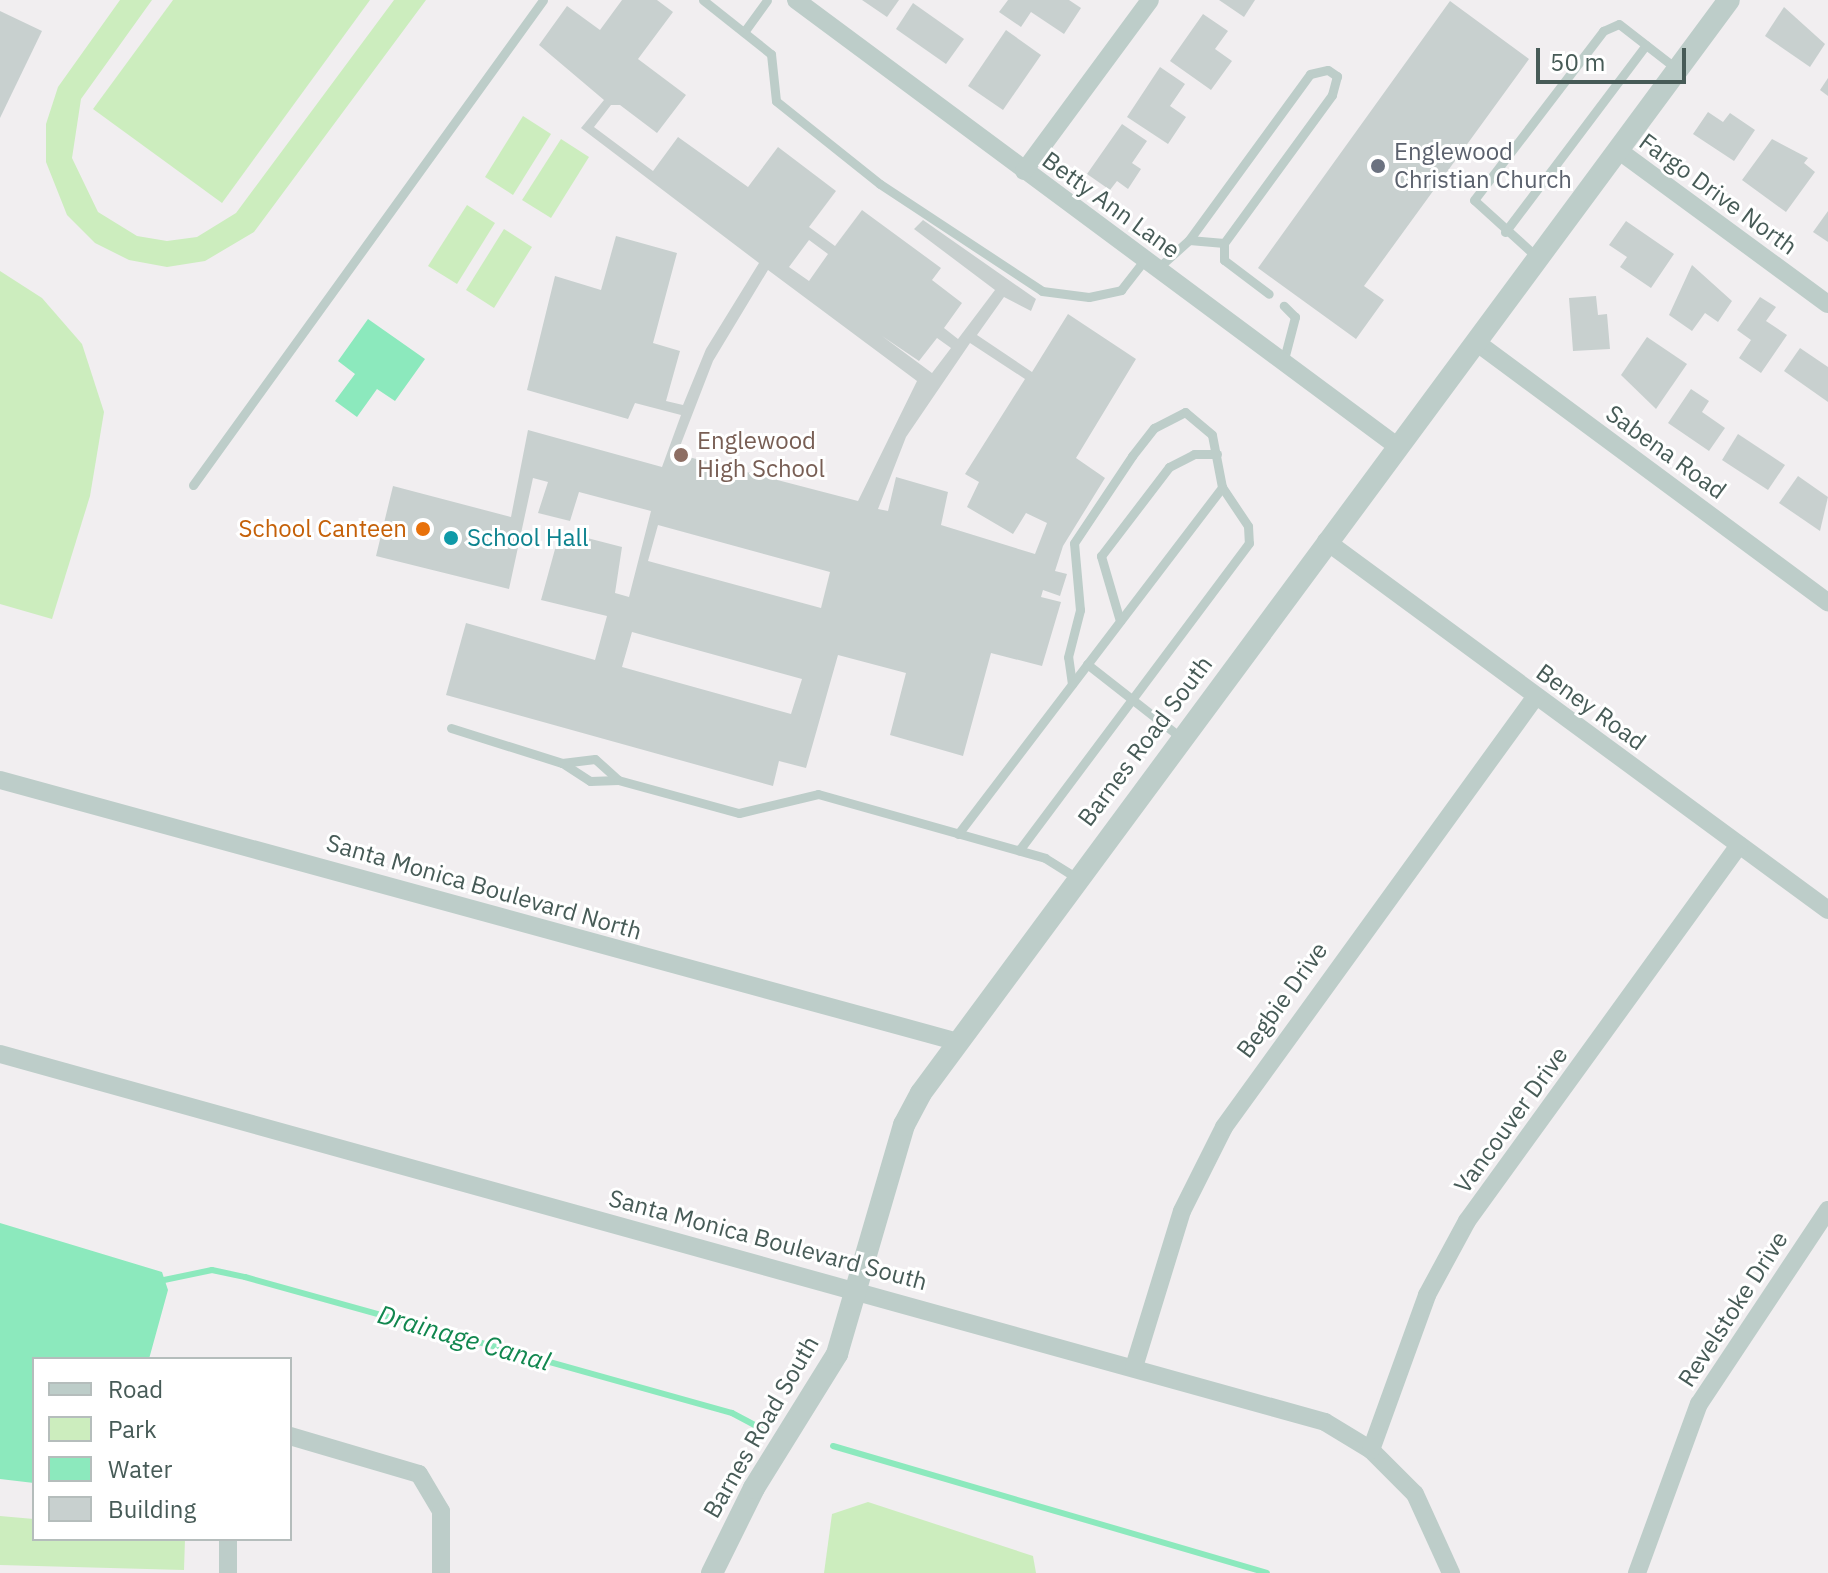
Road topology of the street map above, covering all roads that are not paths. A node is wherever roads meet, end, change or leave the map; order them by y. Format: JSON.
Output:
{"nodes":[{"id":1,"x":543,"y":0,"type":"edge"},
{"id":2,"x":703,"y":0,"type":"edge"},
{"id":3,"x":767,"y":0,"type":"edge"},
{"id":4,"x":796,"y":0,"type":"edge"},
{"id":5,"x":1150,"y":0,"type":"edge"},
{"id":6,"x":1729,"y":0,"type":"edge"},
{"id":7,"x":744,"y":32,"type":"junction"},
{"id":8,"x":1646,"y":45,"type":"junction"},
{"id":9,"x":1678,"y":70,"type":"junction"},
{"id":10,"x":1618,"y":150,"type":"junction"},
{"id":11,"x":1024,"y":171,"type":"junction"},
{"id":12,"x":1505,"y":232,"type":"junction"},
{"id":13,"x":1189,"y":240,"type":"junction"},
{"id":14,"x":1224,"y":243,"type":"junction"},
{"id":15,"x":1538,"y":258,"type":"junction"},
{"id":16,"x":1151,"y":264,"type":"junction"},
{"id":17,"x":1269,"y":294,"type":"dead end"},
{"id":18,"x":1828,"y":304,"type":"edge"},
{"id":19,"x":1284,"y":306,"type":"dead end"},
{"id":20,"x":1476,"y":342,"type":"junction"},
{"id":21,"x":1283,"y":363,"type":"junction"},
{"id":22,"x":1398,"y":447,"type":"junction"},
{"id":23,"x":1217,"y":454,"type":"junction"},
{"id":24,"x":193,"y":485,"type":"dead end"},
{"id":25,"x":1222,"y":487,"type":"junction"},
{"id":26,"x":1326,"y":541,"type":"junction"},
{"id":27,"x":1828,"y":602,"type":"edge"},
{"id":28,"x":1120,"y":621,"type":"junction"},
{"id":29,"x":1087,"y":664,"type":"junction"},
{"id":30,"x":1072,"y":684,"type":"junction"},
{"id":31,"x":1536,"y":696,"type":"junction"},
{"id":32,"x":1131,"y":700,"type":"junction"},
{"id":33,"x":451,"y":728,"type":"dead end"},
{"id":34,"x":1180,"y":737,"type":"junction"},
{"id":35,"x":562,"y":763,"type":"junction"},
{"id":36,"x":0,"y":780,"type":"edge"},
{"id":37,"x":618,"y":780,"type":"junction"},
{"id":38,"x":958,"y":834,"type":"junction"},
{"id":39,"x":1739,"y":845,"type":"junction"},
{"id":40,"x":1019,"y":851,"type":"junction"},
{"id":41,"x":1076,"y":877,"type":"junction"},
{"id":42,"x":1828,"y":910,"type":"edge"},
{"id":43,"x":955,"y":1041,"type":"junction"},
{"id":44,"x":0,"y":1054,"type":"edge"},
{"id":45,"x":1828,"y":1210,"type":"edge"},
{"id":46,"x":859,"y":1290,"type":"junction"},
{"id":47,"x":1134,"y":1367,"type":"junction"},
{"id":48,"x":292,"y":1437,"type":"edge"},
{"id":49,"x":1371,"y":1450,"type":"junction"},
{"id":50,"x":228,"y":1541,"type":"edge"},
{"id":51,"x":228,"y":1573,"type":"edge"},
{"id":52,"x":441,"y":1573,"type":"edge"},
{"id":53,"x":712,"y":1573,"type":"edge"},
{"id":54,"x":1451,"y":1573,"type":"edge"},
{"id":55,"x":1637,"y":1573,"type":"edge"}],
"edges":[{"from":1,"to":24,"type":"lane"},
{"from":2,"to":7,"type":"lane"},
{"from":3,"to":7,"type":"lane"},
{"from":4,"to":11,"type":"street","name":"Betty Ann Lane"},
{"from":5,"to":11,"type":"street"},
{"from":6,"to":9,"type":"street","name":"Barnes Road South"},
{"from":7,"to":16,"type":"lane"},
{"from":8,"to":9,"type":"lane"},
{"from":8,"to":12,"type":"lane"},
{"from":8,"to":12,"type":"lane"},
{"from":9,"to":10,"type":"street","name":"Barnes Road South"},
{"from":10,"to":15,"type":"street","name":"Barnes Road South"},
{"from":10,"to":18,"type":"street","name":"Fargo Drive North"},
{"from":11,"to":16,"type":"street","name":"Betty Ann Lane"},
{"from":12,"to":15,"type":"lane"},
{"from":13,"to":14,"type":"lane"},
{"from":13,"to":14,"type":"lane"},
{"from":13,"to":16,"type":"lane"},
{"from":14,"to":17,"type":"lane"},
{"from":15,"to":20,"type":"street","name":"Barnes Road South"},
{"from":16,"to":21,"type":"street","name":"Betty Ann Lane"},
{"from":19,"to":21,"type":"lane"},
{"from":20,"to":22,"type":"street","name":"Barnes Road South"},
{"from":20,"to":27,"type":"street","name":"Sabena Road"},
{"from":21,"to":22,"type":"street","name":"Betty Ann Lane"},
{"from":22,"to":26,"type":"street","name":"Barnes Road South"},
{"from":23,"to":25,"type":"lane"},
{"from":23,"to":28,"type":"lane"},
{"from":23,"to":30,"type":"lane"},
{"from":25,"to":28,"type":"lane"},
{"from":25,"to":32,"type":"lane"},
{"from":26,"to":31,"type":"street","name":"Beney Road"},
{"from":26,"to":34,"type":"street","name":"Barnes Road South"},
{"from":28,"to":29,"type":"lane"},
{"from":29,"to":30,"type":"lane"},
{"from":29,"to":32,"type":"lane"},
{"from":30,"to":38,"type":"lane"},
{"from":31,"to":39,"type":"street","name":"Beney Road"},
{"from":31,"to":47,"type":"street","name":"Begbie Drive"},
{"from":32,"to":34,"type":"lane"},
{"from":32,"to":40,"type":"lane"},
{"from":33,"to":35,"type":"lane"},
{"from":34,"to":41,"type":"street","name":"Barnes Road South"},
{"from":35,"to":37,"type":"lane"},
{"from":35,"to":37,"type":"lane"},
{"from":36,"to":43,"type":"street","name":"Santa Monica Boulevard North"},
{"from":37,"to":38,"type":"lane"},
{"from":38,"to":40,"type":"lane"},
{"from":39,"to":42,"type":"street","name":"Beney Road"},
{"from":39,"to":49,"type":"street","name":"Vancouver Drive"},
{"from":40,"to":41,"type":"lane"},
{"from":41,"to":43,"type":"street","name":"Barnes Road South"},
{"from":43,"to":46,"type":"street","name":"Barnes Road South"},
{"from":44,"to":46,"type":"street","name":"Santa Monica Boulevard South"},
{"from":45,"to":55,"type":"street","name":"Revelstoke Drive"},
{"from":46,"to":47,"type":"street","name":"Santa Monica Boulevard South"},
{"from":46,"to":53,"type":"street","name":"Barnes Road South"},
{"from":47,"to":49,"type":"street","name":"Santa Monica Boulevard South"},
{"from":48,"to":52,"type":"street"},
{"from":49,"to":54,"type":"street","name":"Santa Monica Boulevard South"},
{"from":50,"to":51,"type":"street"}]}
